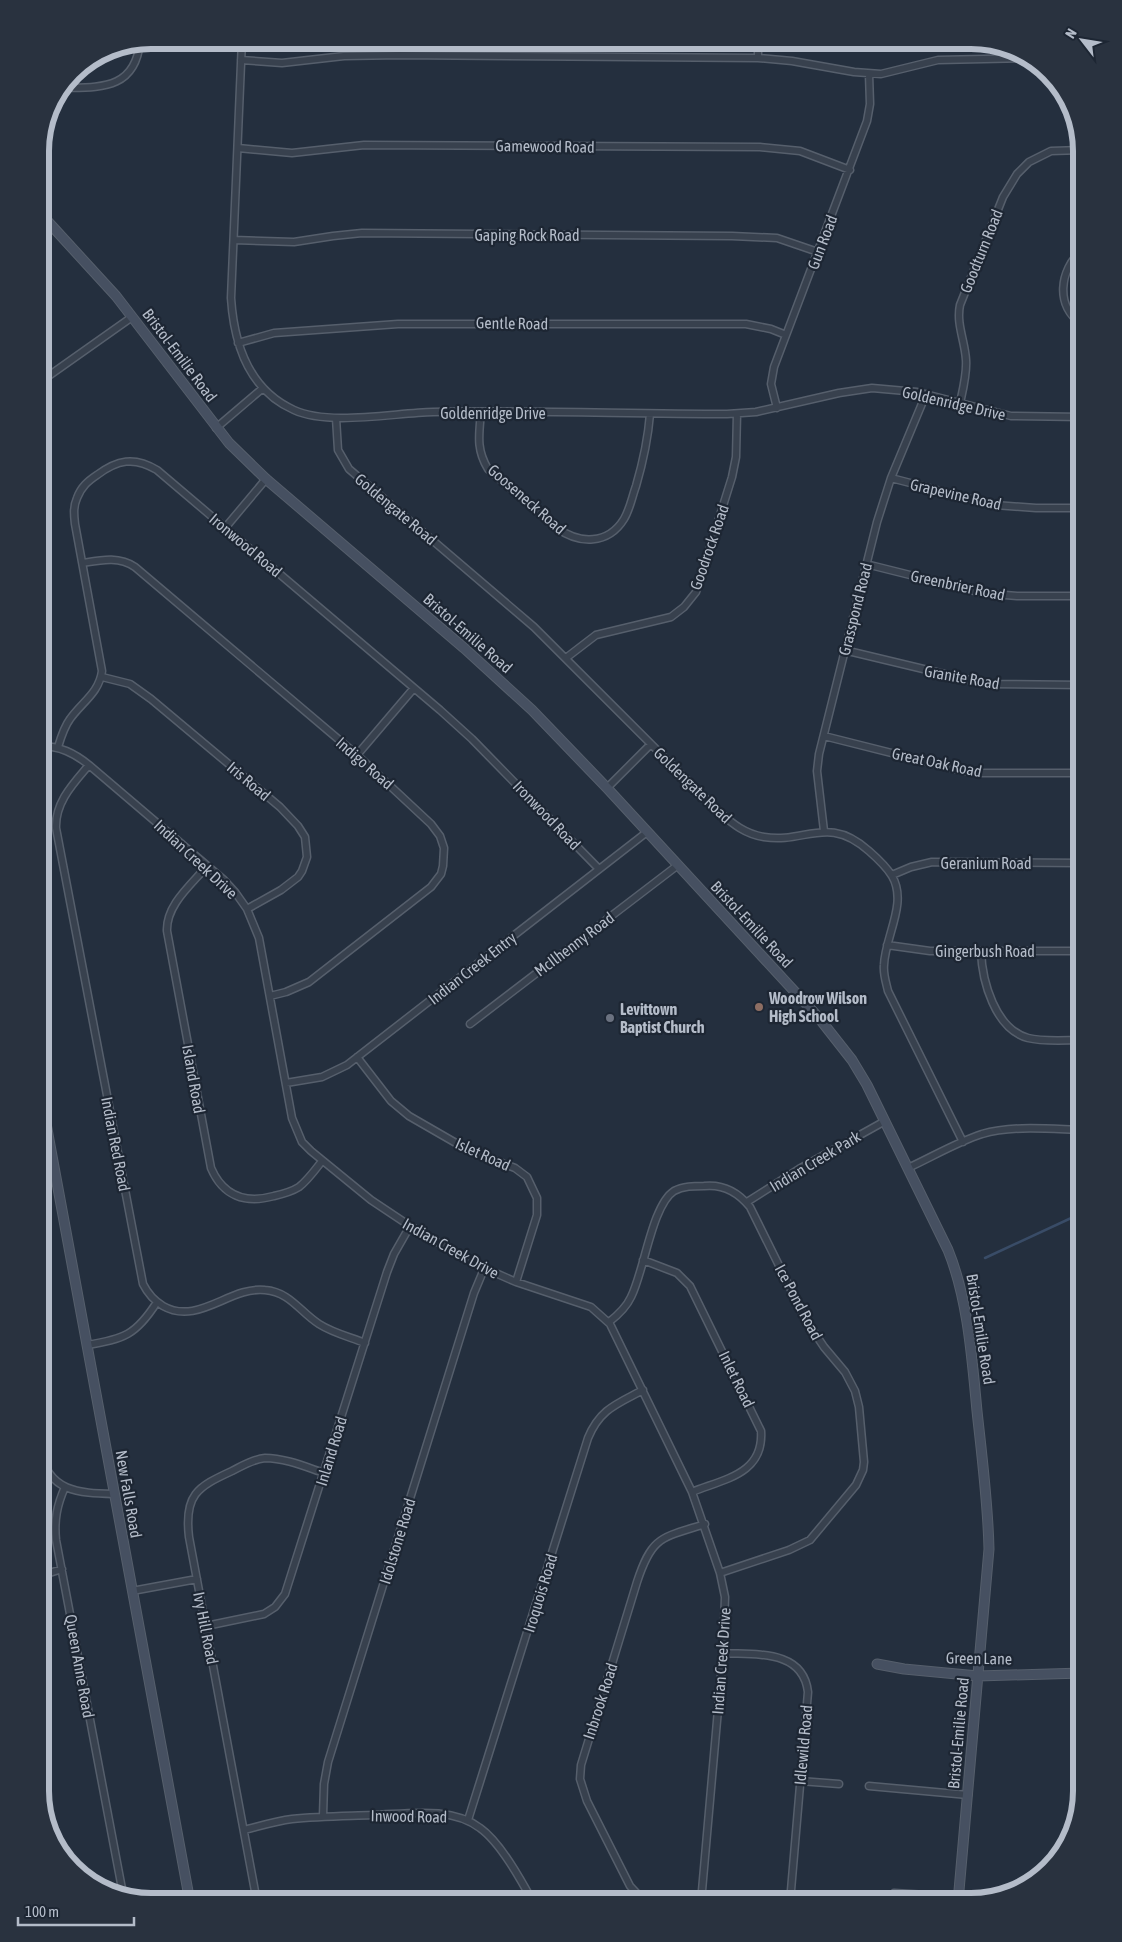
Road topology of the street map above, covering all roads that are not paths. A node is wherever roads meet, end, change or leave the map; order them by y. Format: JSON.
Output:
{"nodes":[{"id":1,"x":242,"y":49,"type":"edge"},
{"id":2,"x":758,"y":49,"type":"edge"},
{"id":3,"x":138,"y":50,"type":"edge"},
{"id":4,"x":758,"y":58,"type":"junction"},
{"id":5,"x":1014,"y":58,"type":"edge"},
{"id":6,"x":241,"y":60,"type":"junction"},
{"id":7,"x":869,"y":74,"type":"junction"},
{"id":8,"x":71,"y":88,"type":"edge"},
{"id":9,"x":238,"y":148,"type":"junction"},
{"id":10,"x":1073,"y":150,"type":"edge"},
{"id":11,"x":850,"y":170,"type":"junction"},
{"id":12,"x":49,"y":223,"type":"edge"},
{"id":13,"x":234,"y":240,"type":"junction"},
{"id":14,"x":818,"y":252,"type":"junction"},
{"id":15,"x":1073,"y":261,"type":"edge"},
{"id":16,"x":132,"y":317,"type":"junction"},
{"id":17,"x":1073,"y":317,"type":"edge"},
{"id":18,"x":786,"y":336,"type":"junction"},
{"id":19,"x":238,"y":343,"type":"junction"},
{"id":20,"x":49,"y":376,"type":"edge"},
{"id":21,"x":264,"y":388,"type":"junction"},
{"id":22,"x":926,"y":394,"type":"junction"},
{"id":23,"x":960,"y":403,"type":"junction"},
{"id":24,"x":777,"y":408,"type":"junction"},
{"id":25,"x":481,"y":412,"type":"junction"},
{"id":26,"x":650,"y":414,"type":"junction"},
{"id":27,"x":738,"y":414,"type":"junction"},
{"id":28,"x":1073,"y":417,"type":"edge"},
{"id":29,"x":336,"y":418,"type":"junction"},
{"id":30,"x":216,"y":428,"type":"junction"},
{"id":31,"x":891,"y":478,"type":"junction"},
{"id":32,"x":266,"y":479,"type":"junction"},
{"id":33,"x":1073,"y":508,"type":"edge"},
{"id":34,"x":225,"y":528,"type":"junction"},
{"id":35,"x":83,"y":563,"type":"junction"},
{"id":36,"x":866,"y":564,"type":"junction"},
{"id":37,"x":1073,"y":596,"type":"edge"},
{"id":38,"x":844,"y":650,"type":"junction"},
{"id":39,"x":566,"y":658,"type":"junction"},
{"id":40,"x":102,"y":677,"type":"junction"},
{"id":41,"x":1073,"y":685,"type":"edge"},
{"id":42,"x":414,"y":688,"type":"junction"},
{"id":43,"x":824,"y":736,"type":"junction"},
{"id":44,"x":651,"y":744,"type":"junction"},
{"id":45,"x":49,"y":746,"type":"edge"},
{"id":46,"x":58,"y":747,"type":"junction"},
{"id":47,"x":356,"y":755,"type":"junction"},
{"id":48,"x":89,"y":765,"type":"junction"},
{"id":49,"x":1073,"y":774,"type":"edge"},
{"id":50,"x":607,"y":788,"type":"junction"},
{"id":51,"x":824,"y":831,"type":"junction"},
{"id":52,"x":647,"y":832,"type":"junction"},
{"id":53,"x":1073,"y":863,"type":"edge"},
{"id":54,"x":678,"y":865,"type":"junction"},
{"id":55,"x":206,"y":866,"type":"junction"},
{"id":56,"x":600,"y":869,"type":"junction"},
{"id":57,"x":892,"y":876,"type":"junction"},
{"id":58,"x":246,"y":909,"type":"junction"},
{"id":59,"x":888,"y":945,"type":"junction"},
{"id":60,"x":982,"y":951,"type":"junction"},
{"id":61,"x":1073,"y":951,"type":"edge"},
{"id":62,"x":270,"y":996,"type":"junction"},
{"id":63,"x":470,"y":1024,"type":"dead end"},
{"id":64,"x":1073,"y":1040,"type":"edge"},
{"id":65,"x":357,"y":1058,"type":"junction"},
{"id":66,"x":286,"y":1083,"type":"junction"},
{"id":67,"x":885,"y":1121,"type":"junction"},
{"id":68,"x":1073,"y":1130,"type":"edge"},
{"id":69,"x":49,"y":1140,"type":"edge"},
{"id":70,"x":963,"y":1142,"type":"junction"},
{"id":71,"x":322,"y":1161,"type":"junction"},
{"id":72,"x":908,"y":1168,"type":"junction"},
{"id":73,"x":747,"y":1202,"type":"junction"},
{"id":74,"x":410,"y":1226,"type":"junction"},
{"id":75,"x":644,"y":1260,"type":"junction"},
{"id":76,"x":484,"y":1269,"type":"junction"},
{"id":77,"x":516,"y":1282,"type":"junction"},
{"id":78,"x":157,"y":1302,"type":"junction"},
{"id":79,"x":609,"y":1322,"type":"junction"},
{"id":80,"x":365,"y":1343,"type":"junction"},
{"id":81,"x":87,"y":1345,"type":"junction"},
{"id":82,"x":643,"y":1390,"type":"junction"},
{"id":83,"x":324,"y":1473,"type":"junction"},
{"id":84,"x":49,"y":1474,"type":"edge"},
{"id":85,"x":65,"y":1487,"type":"junction"},
{"id":86,"x":692,"y":1492,"type":"junction"},
{"id":87,"x":114,"y":1494,"type":"junction"},
{"id":88,"x":705,"y":1524,"type":"junction"},
{"id":89,"x":62,"y":1569,"type":"junction"},
{"id":90,"x":49,"y":1573,"type":"edge"},
{"id":91,"x":720,"y":1573,"type":"junction"},
{"id":92,"x":197,"y":1579,"type":"junction"},
{"id":93,"x":132,"y":1591,"type":"junction"},
{"id":94,"x":206,"y":1626,"type":"junction"},
{"id":95,"x":723,"y":1653,"type":"junction"},
{"id":96,"x":877,"y":1664,"type":"dead end"},
{"id":97,"x":1073,"y":1673,"type":"edge"},
{"id":98,"x":978,"y":1676,"type":"junction"},
{"id":99,"x":800,"y":1781,"type":"junction"},
{"id":100,"x":839,"y":1784,"type":"dead end"},
{"id":101,"x":869,"y":1786,"type":"dead end"},
{"id":102,"x":968,"y":1794,"type":"junction"},
{"id":103,"x":323,"y":1816,"type":"junction"},
{"id":104,"x":468,"y":1820,"type":"junction"},
{"id":105,"x":244,"y":1830,"type":"junction"},
{"id":106,"x":122,"y":1889,"type":"edge"},
{"id":107,"x":188,"y":1893,"type":"edge"},
{"id":108,"x":255,"y":1893,"type":"edge"},
{"id":109,"x":527,"y":1893,"type":"edge"},
{"id":110,"x":637,"y":1893,"type":"edge"},
{"id":111,"x":702,"y":1893,"type":"edge"},
{"id":112,"x":791,"y":1893,"type":"edge"},
{"id":113,"x":960,"y":1893,"type":"edge"}],
"edges":[{"from":1,"to":6,"type":"street","name":"Goldenridge Drive"},
{"from":2,"to":4,"type":"street"},
{"from":3,"to":8,"type":"street"},
{"from":4,"to":6,"type":"street"},
{"from":4,"to":7,"type":"street"},
{"from":5,"to":7,"type":"street"},
{"from":6,"to":9,"type":"street","name":"Goldenridge Drive"},
{"from":7,"to":11,"type":"street","name":"Gun Road"},
{"from":9,"to":11,"type":"street","name":"Gamewood Road"},
{"from":9,"to":13,"type":"street","name":"Goldenridge Drive"},
{"from":10,"to":23,"type":"street","name":"Goodturn Road"},
{"from":11,"to":14,"type":"street","name":"Gun Road"},
{"from":12,"to":16,"type":"street","name":"Bristol-Emilie Road"},
{"from":13,"to":14,"type":"street","name":"Gaping Rock Road"},
{"from":13,"to":19,"type":"street","name":"Goldenridge Drive"},
{"from":14,"to":18,"type":"street","name":"Gun Road"},
{"from":15,"to":17,"type":"street"},
{"from":16,"to":20,"type":"street"},
{"from":16,"to":30,"type":"street","name":"Bristol-Emilie Road"},
{"from":18,"to":19,"type":"street","name":"Gentle Road"},
{"from":18,"to":24,"type":"street","name":"Gun Road"},
{"from":19,"to":21,"type":"street","name":"Goldenridge Drive"},
{"from":21,"to":29,"type":"street","name":"Goldenridge Drive"},
{"from":21,"to":30,"type":"street"},
{"from":22,"to":23,"type":"street","name":"Goldenridge Drive"},
{"from":22,"to":24,"type":"street","name":"Goldenridge Drive"},
{"from":22,"to":31,"type":"street","name":"Grasspond Road"},
{"from":23,"to":28,"type":"street","name":"Goldenridge Drive"},
{"from":24,"to":27,"type":"street","name":"Goldenridge Drive"},
{"from":25,"to":26,"type":"street","name":"Goldenridge Drive"},
{"from":25,"to":26,"type":"street","name":"Gooseneck Road"},
{"from":25,"to":29,"type":"street","name":"Goldenridge Drive"},
{"from":26,"to":27,"type":"street","name":"Goldenridge Drive"},
{"from":27,"to":39,"type":"street","name":"Goodrock Road"},
{"from":29,"to":39,"type":"street","name":"Goldengate Road"},
{"from":30,"to":32,"type":"street","name":"Bristol-Emilie Road"},
{"from":31,"to":33,"type":"street","name":"Grapevine Road"},
{"from":31,"to":36,"type":"street","name":"Grasspond Road"},
{"from":32,"to":34,"type":"street"},
{"from":32,"to":50,"type":"street","name":"Bristol-Emilie Road"},
{"from":34,"to":35,"type":"street","name":"Ironwood Road"},
{"from":34,"to":42,"type":"street","name":"Ironwood Road"},
{"from":35,"to":40,"type":"street","name":"Ironwood Road"},
{"from":35,"to":47,"type":"street","name":"Indigo Road"},
{"from":36,"to":37,"type":"street","name":"Greenbrier Road"},
{"from":36,"to":38,"type":"street","name":"Grasspond Road"},
{"from":38,"to":41,"type":"street","name":"Granite Road"},
{"from":38,"to":43,"type":"street","name":"Grasspond Road"},
{"from":39,"to":44,"type":"street","name":"Goldengate Road"},
{"from":40,"to":46,"type":"street"},
{"from":40,"to":58,"type":"street","name":"Iris Road"},
{"from":42,"to":47,"type":"street"},
{"from":42,"to":56,"type":"street","name":"Ironwood Road"},
{"from":43,"to":49,"type":"street","name":"Great Oak Road"},
{"from":43,"to":51,"type":"street","name":"Grasspond Road"},
{"from":44,"to":50,"type":"street"},
{"from":44,"to":51,"type":"street","name":"Goldengate Road"},
{"from":45,"to":46,"type":"street","name":"Indian Creek Drive"},
{"from":46,"to":48,"type":"street","name":"Indian Creek Drive"},
{"from":47,"to":62,"type":"street","name":"Indigo Road"},
{"from":48,"to":55,"type":"street","name":"Indian Creek Drive"},
{"from":48,"to":78,"type":"street","name":"Indian Red Road"},
{"from":50,"to":52,"type":"street","name":"Bristol-Emilie Road"},
{"from":51,"to":57,"type":"street","name":"Goldengate Road"},
{"from":52,"to":54,"type":"street","name":"Bristol-Emilie Road"},
{"from":52,"to":56,"type":"street","name":"Indian Creek Entry"},
{"from":53,"to":57,"type":"street","name":"Geranium Road"},
{"from":54,"to":63,"type":"street","name":"McIlhenny Road"},
{"from":54,"to":67,"type":"street","name":"Bristol-Emilie Road"},
{"from":55,"to":58,"type":"street","name":"Indian Creek Drive"},
{"from":55,"to":71,"type":"street","name":"Island Road"},
{"from":56,"to":65,"type":"street","name":"Indian Creek Entry"},
{"from":57,"to":59,"type":"street","name":"Goldengate Road"},
{"from":58,"to":62,"type":"street","name":"Indian Creek Drive"},
{"from":59,"to":60,"type":"street","name":"Gingerbush Road"},
{"from":59,"to":70,"type":"street","name":"Goldengate Road"},
{"from":60,"to":61,"type":"street","name":"Gingerbush Road"},
{"from":60,"to":64,"type":"street"},
{"from":62,"to":66,"type":"street","name":"Indian Creek Drive"},
{"from":65,"to":66,"type":"street","name":"Indian Creek Entry"},
{"from":65,"to":77,"type":"street","name":"Islet Road"},
{"from":66,"to":71,"type":"street","name":"Indian Creek Drive"},
{"from":67,"to":72,"type":"street","name":"Bristol-Emilie Road"},
{"from":67,"to":73,"type":"street","name":"Indian Creek Park"},
{"from":68,"to":70,"type":"street"},
{"from":69,"to":81,"type":"street","name":"New Falls Road"},
{"from":70,"to":72,"type":"street"},
{"from":71,"to":74,"type":"street","name":"Indian Creek Drive"},
{"from":72,"to":98,"type":"street","name":"Bristol-Emilie Road"},
{"from":73,"to":75,"type":"street"},
{"from":73,"to":91,"type":"street","name":"Ice Pond Road"},
{"from":74,"to":76,"type":"street","name":"Indian Creek Drive"},
{"from":74,"to":80,"type":"street","name":"Inland Road"},
{"from":75,"to":79,"type":"street"},
{"from":75,"to":86,"type":"street","name":"Inlet Road"},
{"from":76,"to":77,"type":"street","name":"Indian Creek Drive"},
{"from":76,"to":103,"type":"street","name":"Idolstone Road"},
{"from":77,"to":79,"type":"street","name":"Indian Creek Drive"},
{"from":78,"to":80,"type":"street"},
{"from":78,"to":81,"type":"street"},
{"from":79,"to":82,"type":"street","name":"Indian Creek Drive"},
{"from":80,"to":83,"type":"street","name":"Inland Road"},
{"from":81,"to":87,"type":"street","name":"New Falls Road"},
{"from":82,"to":86,"type":"street","name":"Indian Creek Drive"},
{"from":82,"to":104,"type":"street","name":"Iroquois Road"},
{"from":83,"to":92,"type":"street","name":"Ivy Hill Road"},
{"from":83,"to":94,"type":"street","name":"Inland Road"},
{"from":84,"to":85,"type":"street"},
{"from":85,"to":87,"type":"street"},
{"from":85,"to":89,"type":"street","name":"Queen Anne Road"},
{"from":86,"to":88,"type":"street","name":"Indian Creek Drive"},
{"from":87,"to":93,"type":"street","name":"New Falls Road"},
{"from":88,"to":91,"type":"street","name":"Indian Creek Drive"},
{"from":88,"to":110,"type":"street","name":"Inbrook Road"},
{"from":89,"to":90,"type":"street"},
{"from":89,"to":106,"type":"street","name":"Queen Anne Road"},
{"from":91,"to":95,"type":"street","name":"Indian Creek Drive"},
{"from":92,"to":93,"type":"street"},
{"from":92,"to":94,"type":"street","name":"Ivy Hill Road"},
{"from":93,"to":107,"type":"street","name":"New Falls Road"},
{"from":94,"to":105,"type":"street","name":"Ivy Hill Road"},
{"from":95,"to":99,"type":"street","name":"Idlewild Road"},
{"from":95,"to":111,"type":"street","name":"Indian Creek Drive"},
{"from":96,"to":98,"type":"street","name":"Green Lane"},
{"from":97,"to":98,"type":"street","name":"Green Lane"},
{"from":98,"to":102,"type":"street","name":"Bristol-Emilie Road"},
{"from":99,"to":100,"type":"street"},
{"from":99,"to":112,"type":"street","name":"Idlewild Road"},
{"from":101,"to":102,"type":"street"},
{"from":102,"to":113,"type":"street","name":"Bristol-Emilie Road"},
{"from":103,"to":104,"type":"street","name":"Inwood Road"},
{"from":103,"to":105,"type":"street","name":"Inwood Road"},
{"from":104,"to":109,"type":"street","name":"Inwood Road"},
{"from":105,"to":108,"type":"street","name":"Ivy Hill Road"}]}
